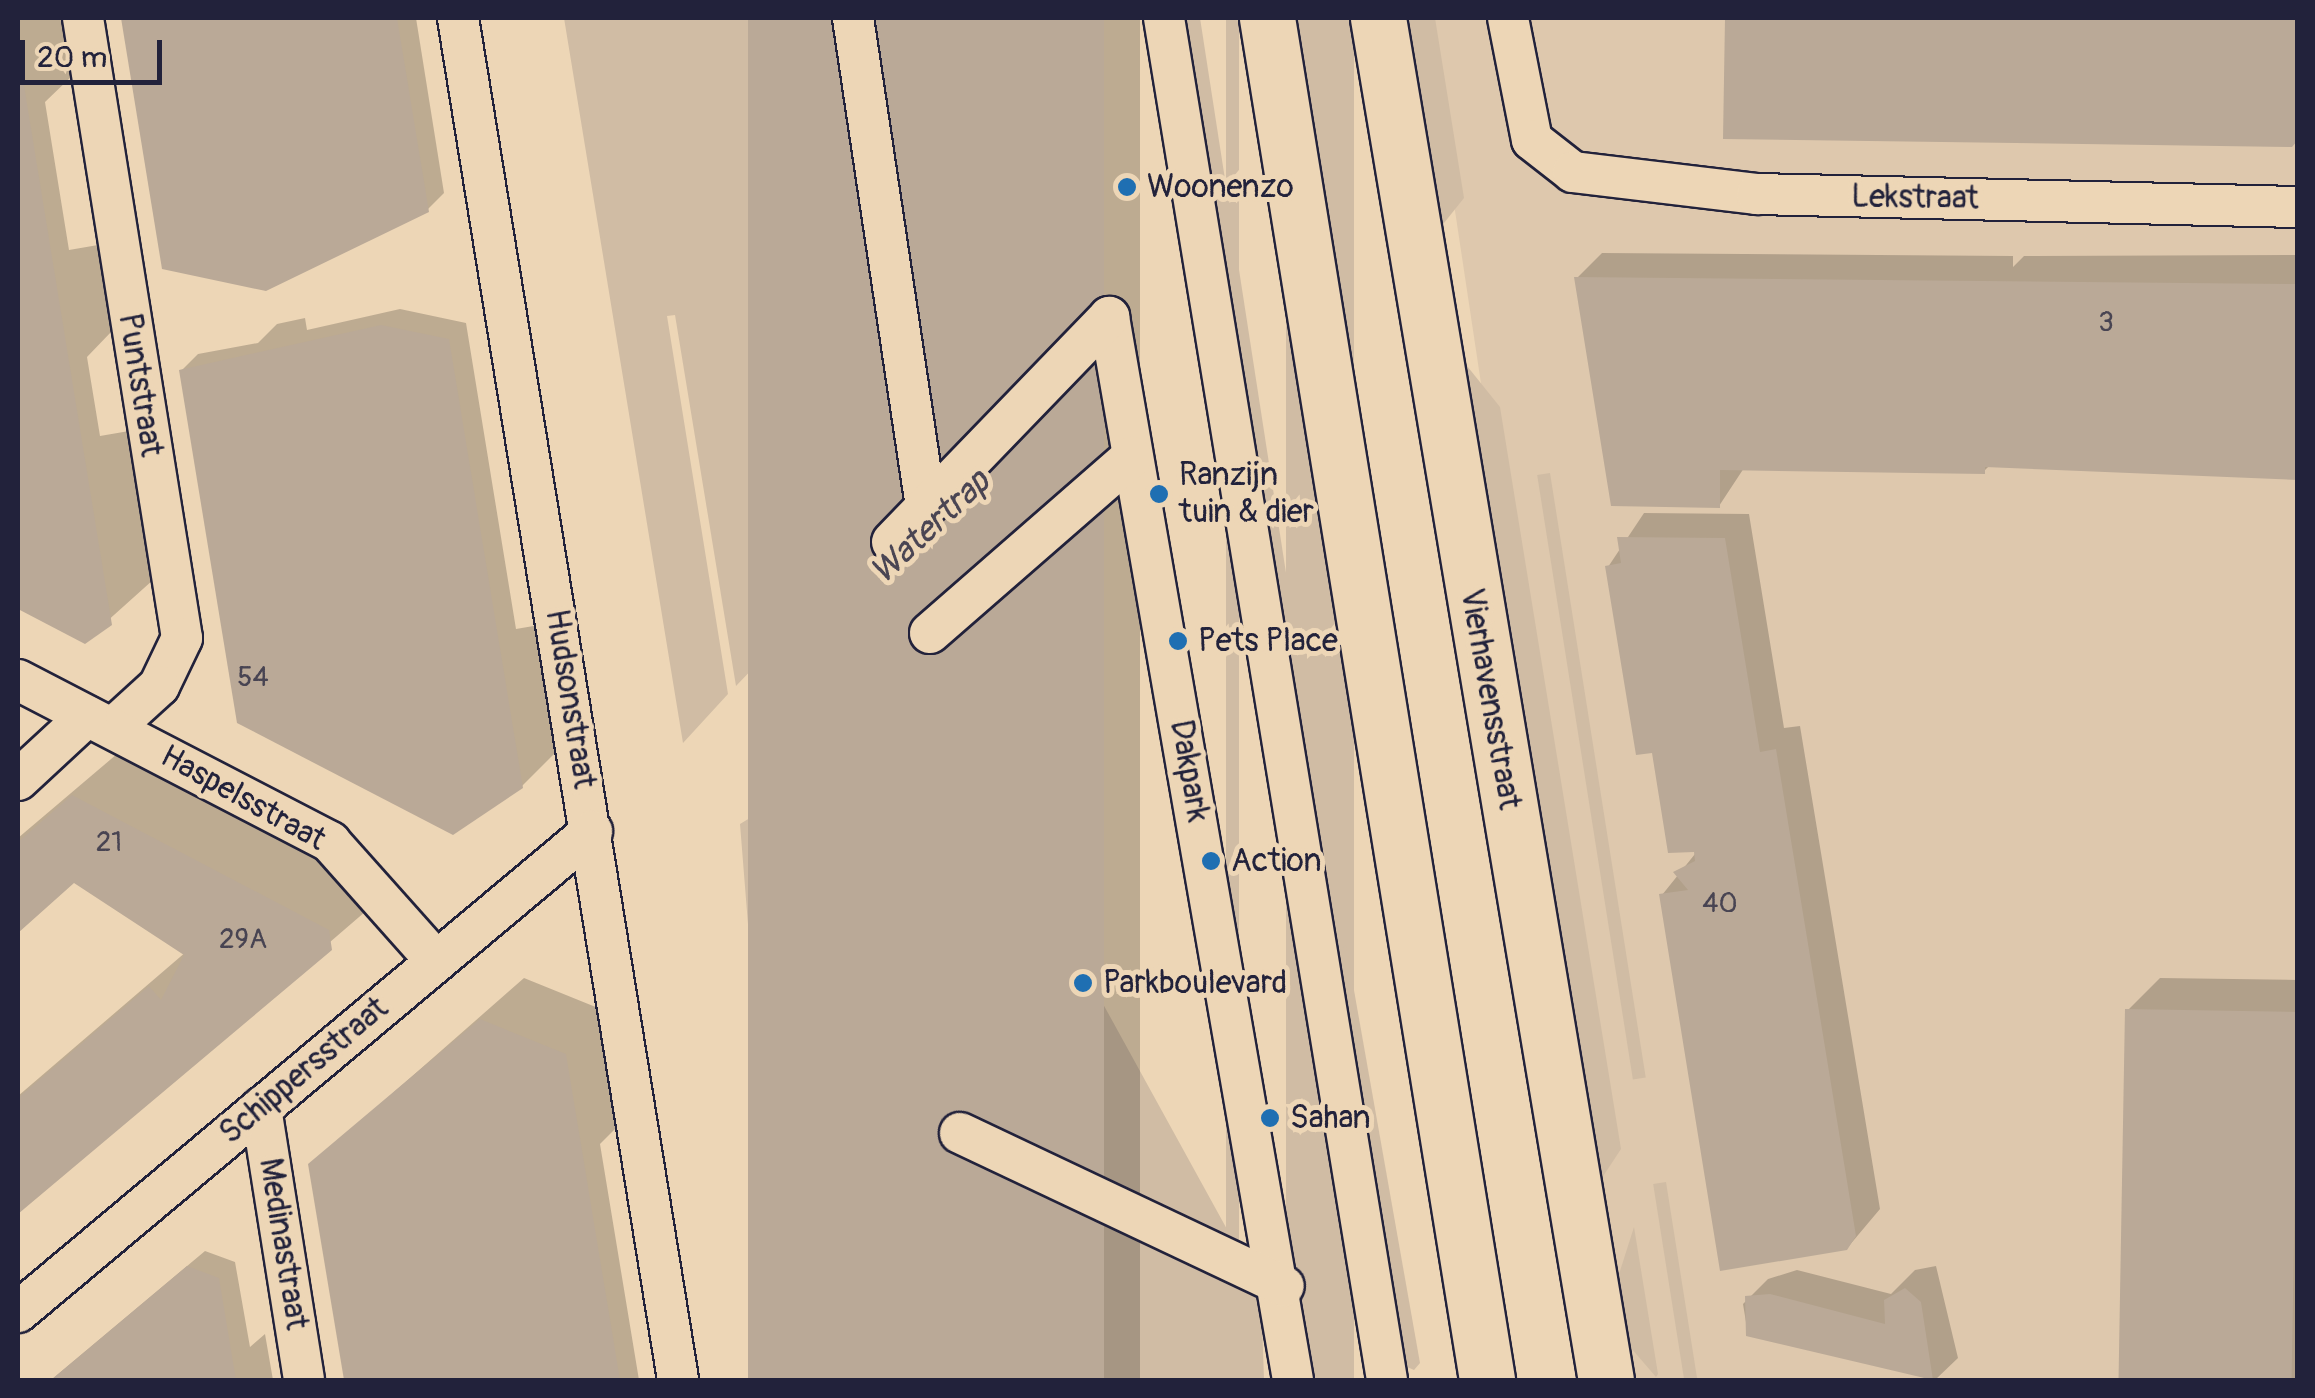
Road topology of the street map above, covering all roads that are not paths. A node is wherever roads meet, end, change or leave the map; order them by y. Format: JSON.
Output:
{"nodes":[{"id":1,"x":84,"y":18,"type":"edge"},
{"id":2,"x":458,"y":18,"type":"edge"},
{"id":3,"x":853,"y":18,"type":"edge"},
{"id":4,"x":1164,"y":18,"type":"edge"},
{"id":5,"x":1267,"y":18,"type":"edge"},
{"id":6,"x":1378,"y":18,"type":"edge"},
{"id":7,"x":1508,"y":18,"type":"edge"},
{"id":8,"x":2298,"y":207,"type":"edge"},
{"id":9,"x":1132,"y":457,"type":"junction"},
{"id":10,"x":926,"y":506,"type":"junction"},
{"id":11,"x":892,"y":542,"type":"dead end"},
{"id":12,"x":930,"y":633,"type":"dead end"},
{"id":13,"x":18,"y":680,"type":"edge"},
{"id":14,"x":100,"y":722,"type":"junction"},
{"id":15,"x":18,"y":780,"type":"edge"},
{"id":16,"x":592,"y":831,"type":"junction"},
{"id":17,"x":435,"y":960,"type":"junction"},
{"id":18,"x":261,"y":1108,"type":"junction"},
{"id":19,"x":960,"y":1133,"type":"dead end"},
{"id":20,"x":1284,"y":1286,"type":"junction"},
{"id":21,"x":18,"y":1312,"type":"edge"},
{"id":22,"x":304,"y":1380,"type":"edge"},
{"id":23,"x":678,"y":1380,"type":"edge"},
{"id":24,"x":1294,"y":1380,"type":"edge"},
{"id":25,"x":1386,"y":1380,"type":"edge"},
{"id":26,"x":1487,"y":1380,"type":"edge"},
{"id":27,"x":1606,"y":1380,"type":"edge"}],
"edges":[{"from":1,"to":14,"type":"street","name":"Puntstraat"},
{"from":2,"to":16,"type":"street","name":"Hudsonstraat"},
{"from":3,"to":10,"type":"street"},
{"from":4,"to":25,"type":"street"},
{"from":5,"to":26,"type":"main road"},
{"from":6,"to":27,"type":"main road","name":"Vierhavensstraat"},
{"from":7,"to":8,"type":"street","name":"Lekstraat"},
{"from":9,"to":10,"type":"street","name":"Dakpark"},
{"from":9,"to":12,"type":"street"},
{"from":9,"to":20,"type":"street","name":"Dakpark"},
{"from":10,"to":11,"type":"street","name":"Dakpark"},
{"from":13,"to":14,"type":"street","name":"Haspelsstraat"},
{"from":14,"to":15,"type":"street","name":"Puntstraat"},
{"from":14,"to":17,"type":"street","name":"Haspelsstraat"},
{"from":16,"to":17,"type":"street","name":"Schippersstraat"},
{"from":16,"to":23,"type":"street","name":"Hudsonstraat"},
{"from":17,"to":18,"type":"street","name":"Schippersstraat"},
{"from":18,"to":21,"type":"street","name":"Schippersstraat"},
{"from":18,"to":22,"type":"street","name":"Medinastraat"},
{"from":19,"to":20,"type":"street"},
{"from":20,"to":24,"type":"street","name":"Dakpark"}]}
